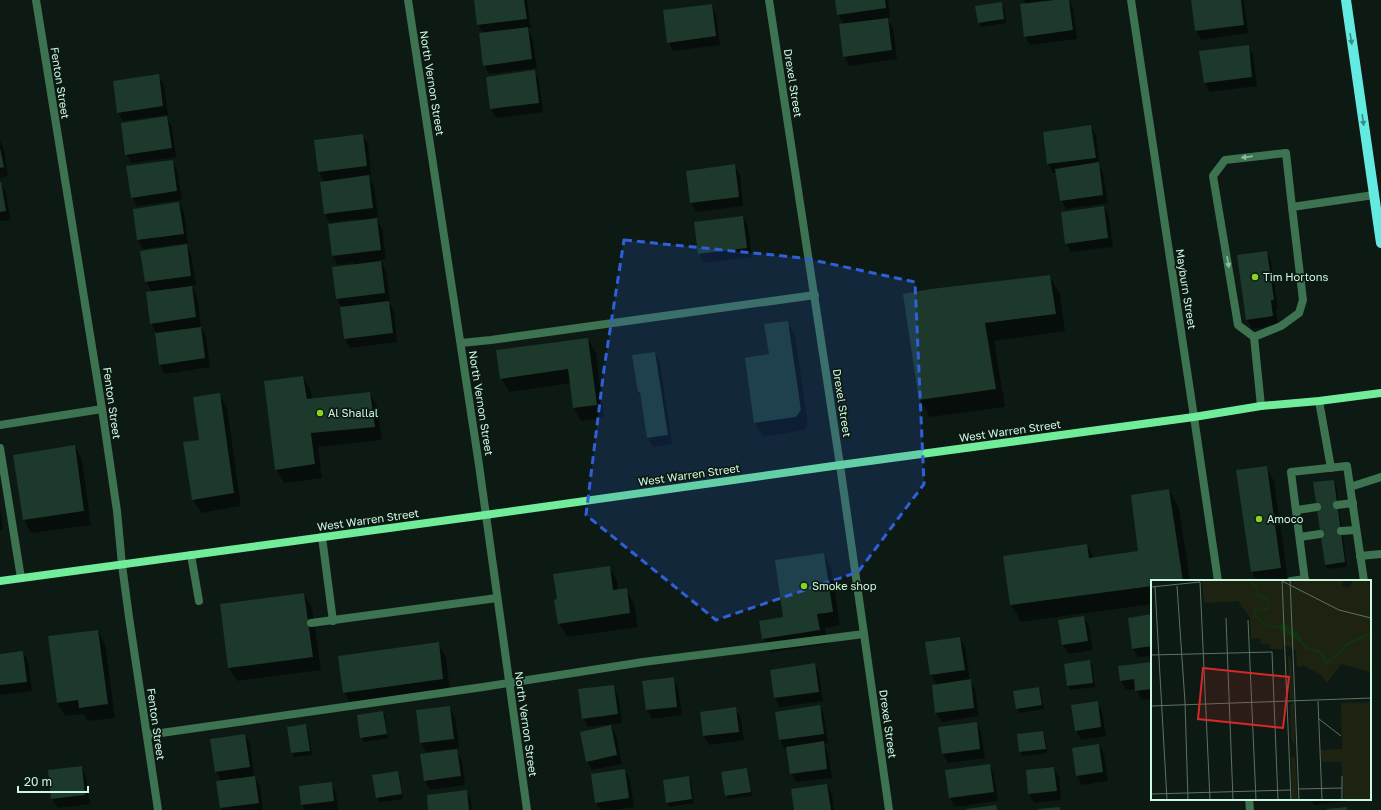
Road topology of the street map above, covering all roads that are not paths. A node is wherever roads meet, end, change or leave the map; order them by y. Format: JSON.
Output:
{"nodes":[{"id":1,"x":36,"y":0,"type":"edge"},
{"id":2,"x":408,"y":0,"type":"edge"},
{"id":3,"x":769,"y":0,"type":"edge"},
{"id":4,"x":1131,"y":0,"type":"edge"},
{"id":5,"x":1346,"y":0,"type":"edge"},
{"id":6,"x":1374,"y":195,"type":"junction"},
{"id":7,"x":1292,"y":207,"type":"junction"},
{"id":8,"x":1381,"y":243,"type":"edge"},
{"id":9,"x":814,"y":295,"type":"junction"},
{"id":10,"x":1254,"y":337,"type":"junction"},
{"id":11,"x":461,"y":343,"type":"junction"},
{"id":12,"x":1381,"y":393,"type":"edge"},
{"id":13,"x":1320,"y":401,"type":"junction"},
{"id":14,"x":1261,"y":406,"type":"junction"},
{"id":15,"x":102,"y":409,"type":"junction"},
{"id":16,"x":1194,"y":417,"type":"junction"},
{"id":17,"x":0,"y":425,"type":"edge"},
{"id":18,"x":0,"y":448,"type":"edge"},
{"id":19,"x":840,"y":465,"type":"junction"},
{"id":20,"x":1331,"y":468,"type":"junction"},
{"id":21,"x":1381,"y":477,"type":"edge"},
{"id":22,"x":1350,"y":487,"type":"junction"},
{"id":23,"x":1353,"y":503,"type":"junction"},
{"id":24,"x":1337,"y":505,"type":"dead end"},
{"id":25,"x":1317,"y":507,"type":"dead end"},
{"id":26,"x":1297,"y":510,"type":"junction"},
{"id":27,"x":485,"y":515,"type":"junction"},
{"id":28,"x":1356,"y":530,"type":"junction"},
{"id":29,"x":1341,"y":531,"type":"dead end"},
{"id":30,"x":1320,"y":534,"type":"dead end"},
{"id":31,"x":322,"y":537,"type":"junction"},
{"id":32,"x":1300,"y":537,"type":"junction"},
{"id":33,"x":1381,"y":554,"type":"edge"},
{"id":34,"x":191,"y":555,"type":"junction"},
{"id":35,"x":1360,"y":556,"type":"junction"},
{"id":36,"x":122,"y":564,"type":"junction"},
{"id":37,"x":21,"y":578,"type":"junction"},
{"id":38,"x":1218,"y":580,"type":"edge"},
{"id":39,"x":1305,"y":580,"type":"edge"},
{"id":40,"x":1364,"y":580,"type":"edge"},
{"id":41,"x":0,"y":581,"type":"edge"},
{"id":42,"x":497,"y":598,"type":"junction"},
{"id":43,"x":199,"y":601,"type":"dead end"},
{"id":44,"x":333,"y":620,"type":"junction"},
{"id":45,"x":311,"y":623,"type":"dead end"},
{"id":46,"x":864,"y":634,"type":"junction"},
{"id":47,"x":509,"y":683,"type":"junction"},
{"id":48,"x":147,"y":735,"type":"junction"},
{"id":49,"x":1249,"y":800,"type":"edge"},
{"id":50,"x":158,"y":810,"type":"edge"},
{"id":51,"x":527,"y":810,"type":"edge"},
{"id":52,"x":889,"y":810,"type":"edge"},
{"id":53,"x":1250,"y":810,"type":"edge"}],
"edges":[{"from":1,"to":15,"type":"street","name":"Fenton Street"},
{"from":2,"to":11,"type":"street","name":"North Vernon Street"},
{"from":3,"to":9,"type":"street","name":"Drexel Street"},
{"from":4,"to":16,"type":"street","name":"Mayburn Street"},
{"from":5,"to":6,"type":"main road","one_way":true},
{"from":6,"to":7,"type":"street"},
{"from":6,"to":8,"type":"main road"},
{"from":7,"to":10,"type":"street"},
{"from":7,"to":10,"type":"street","one_way":true},
{"from":9,"to":11,"type":"street"},
{"from":9,"to":19,"type":"street","name":"Drexel Street"},
{"from":10,"to":14,"type":"street"},
{"from":11,"to":27,"type":"street","name":"North Vernon Street"},
{"from":12,"to":13,"type":"main road","name":"West Warren Street"},
{"from":13,"to":14,"type":"main road","name":"West Warren Street"},
{"from":13,"to":20,"type":"street"},
{"from":14,"to":16,"type":"main road","name":"West Warren Street"},
{"from":15,"to":17,"type":"street"},
{"from":15,"to":36,"type":"street","name":"Fenton Street"},
{"from":16,"to":19,"type":"main road","name":"West Warren Street"},
{"from":16,"to":38,"type":"street","name":"Mayburn Street"},
{"from":18,"to":37,"type":"street"},
{"from":19,"to":27,"type":"main road","name":"West Warren Street"},
{"from":19,"to":46,"type":"street","name":"Drexel Street"},
{"from":20,"to":22,"type":"street"},
{"from":20,"to":26,"type":"street"},
{"from":21,"to":22,"type":"street"},
{"from":22,"to":23,"type":"street"},
{"from":23,"to":24,"type":"street"},
{"from":23,"to":28,"type":"street"},
{"from":25,"to":26,"type":"street"},
{"from":26,"to":32,"type":"street"},
{"from":27,"to":31,"type":"main road","name":"West Warren Street"},
{"from":27,"to":42,"type":"street","name":"North Vernon Street"},
{"from":28,"to":29,"type":"street"},
{"from":28,"to":35,"type":"street"},
{"from":30,"to":32,"type":"street"},
{"from":31,"to":34,"type":"main road","name":"West Warren Street"},
{"from":31,"to":44,"type":"street"},
{"from":32,"to":39,"type":"street"},
{"from":33,"to":35,"type":"street"},
{"from":34,"to":36,"type":"main road","name":"West Warren Street"},
{"from":34,"to":43,"type":"street"},
{"from":35,"to":40,"type":"street"},
{"from":36,"to":37,"type":"main road","name":"West Warren Street"},
{"from":36,"to":48,"type":"street","name":"Fenton Street"},
{"from":37,"to":41,"type":"main road","name":"West Warren Street"},
{"from":42,"to":44,"type":"street"},
{"from":42,"to":47,"type":"street","name":"North Vernon Street"},
{"from":44,"to":45,"type":"street"},
{"from":46,"to":47,"type":"street"},
{"from":46,"to":52,"type":"street","name":"Drexel Street"},
{"from":47,"to":48,"type":"street"},
{"from":47,"to":51,"type":"street","name":"North Vernon Street"},
{"from":48,"to":50,"type":"street","name":"Fenton Street"},
{"from":49,"to":53,"type":"street"}]}
